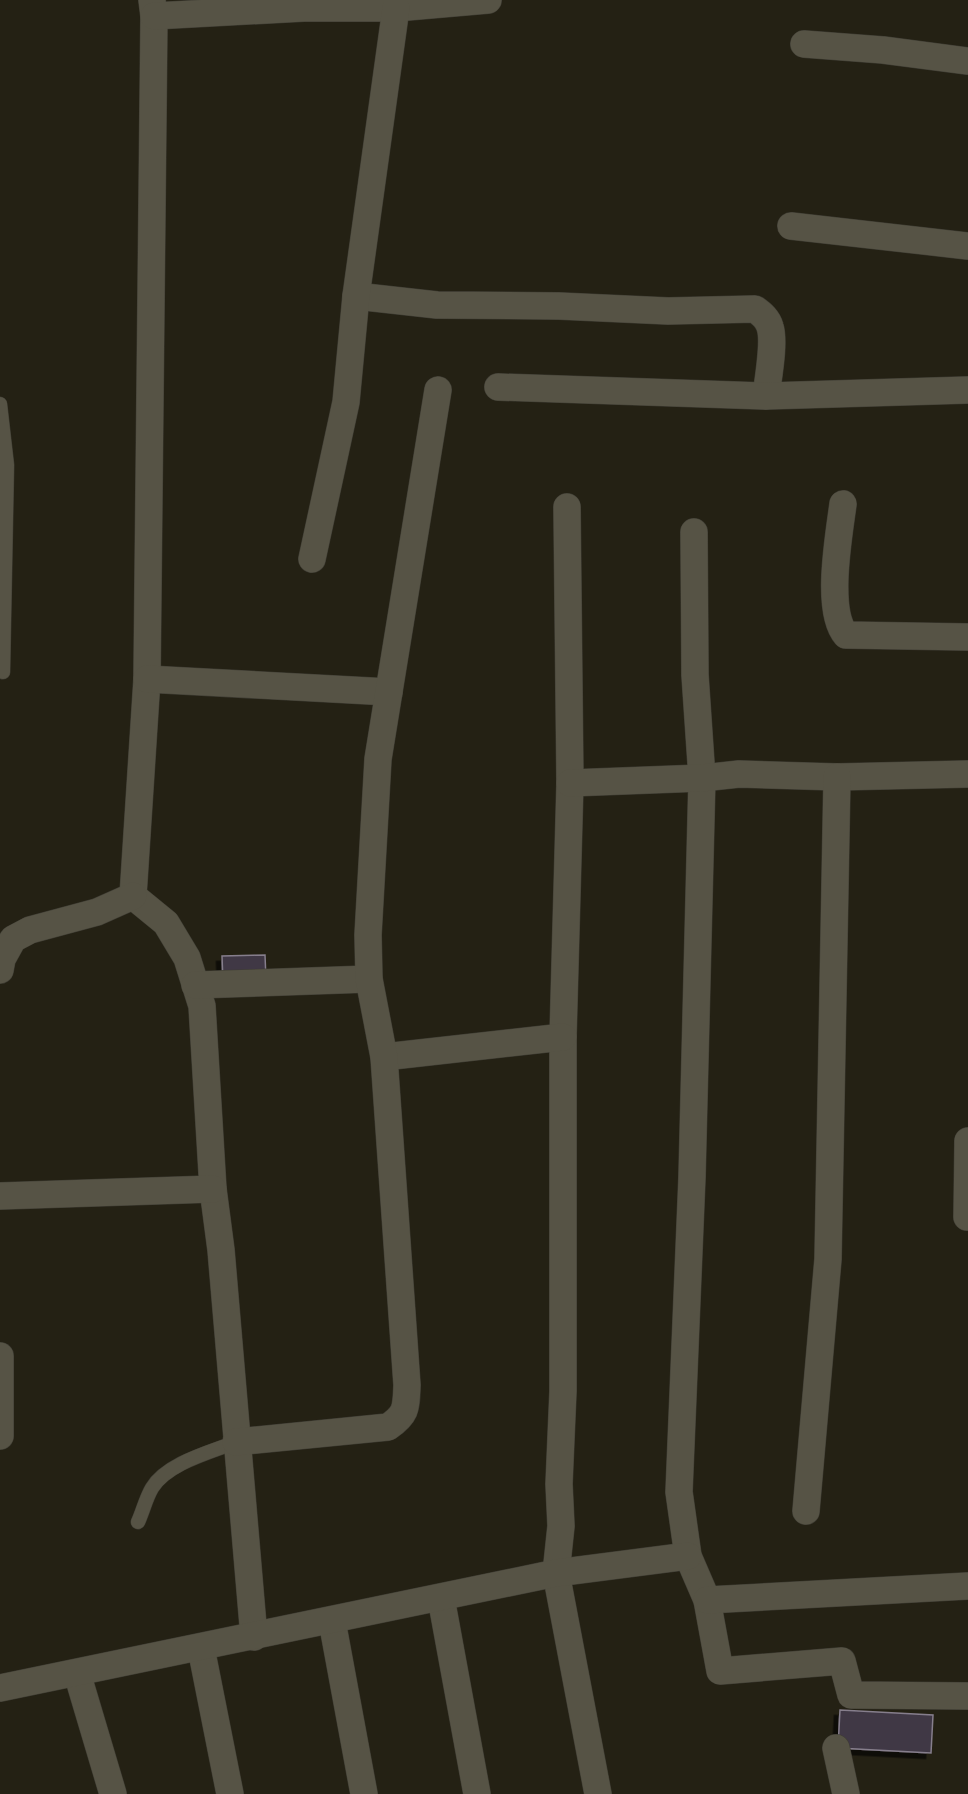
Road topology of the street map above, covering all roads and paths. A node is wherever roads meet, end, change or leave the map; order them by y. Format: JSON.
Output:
{"nodes":[{"id":1,"x":488,"y":0,"type":"edge"},
{"id":2,"x":153,"y":8,"type":"edge"},
{"id":3,"x":396,"y":8,"type":"junction"},
{"id":4,"x":804,"y":44,"type":"dead end"},
{"id":5,"x":968,"y":61,"type":"edge"},
{"id":6,"x":791,"y":226,"type":"dead end"},
{"id":7,"x":968,"y":246,"type":"edge"},
{"id":8,"x":356,"y":296,"type":"junction"},
{"id":9,"x":498,"y":387,"type":"dead end"},
{"id":10,"x":438,"y":390,"type":"dead end"},
{"id":11,"x":968,"y":390,"type":"edge"},
{"id":12,"x":784,"y":396,"type":"junction"},
{"id":13,"x":0,"y":404,"type":"edge"},
{"id":14,"x":3,"y":504,"type":"edge"},
{"id":15,"x":843,"y":504,"type":"dead end"},
{"id":16,"x":567,"y":507,"type":"dead end"},
{"id":17,"x":694,"y":532,"type":"dead end"},
{"id":18,"x":312,"y":559,"type":"dead end"},
{"id":19,"x":968,"y":637,"type":"edge"},
{"id":20,"x":3,"y":672,"type":"dead end"},
{"id":21,"x":147,"y":679,"type":"junction"},
{"id":22,"x":389,"y":692,"type":"junction"},
{"id":23,"x":968,"y":774,"type":"edge"},
{"id":24,"x":837,"y":777,"type":"junction"},
{"id":25,"x":702,"y":778,"type":"junction"},
{"id":26,"x":570,"y":783,"type":"junction"},
{"id":27,"x":134,"y":896,"type":"junction"},
{"id":28,"x":0,"y":970,"type":"edge"},
{"id":29,"x":369,"y":979,"type":"junction"},
{"id":30,"x":195,"y":985,"type":"junction"},
{"id":31,"x":563,"y":1037,"type":"junction"},
{"id":32,"x":384,"y":1057,"type":"junction"},
{"id":33,"x":968,"y":1141,"type":"edge"},
{"id":34,"x":213,"y":1189,"type":"junction"},
{"id":35,"x":0,"y":1196,"type":"edge"},
{"id":36,"x":967,"y":1217,"type":"edge"},
{"id":37,"x":0,"y":1356,"type":"edge"},
{"id":38,"x":0,"y":1366,"type":"edge"},
{"id":39,"x":0,"y":1436,"type":"edge"},
{"id":40,"x":236,"y":1442,"type":"junction"},
{"id":41,"x":806,"y":1511,"type":"dead end"},
{"id":42,"x":138,"y":1522,"type":"dead end"},
{"id":43,"x":688,"y":1556,"type":"junction"},
{"id":44,"x":556,"y":1573,"type":"junction"},
{"id":45,"x":968,"y":1586,"type":"edge"},
{"id":46,"x":441,"y":1598,"type":"junction"},
{"id":47,"x":707,"y":1600,"type":"junction"},
{"id":48,"x":332,"y":1620,"type":"junction"},
{"id":49,"x":254,"y":1637,"type":"junction"},
{"id":50,"x":201,"y":1648,"type":"junction"},
{"id":51,"x":77,"y":1673,"type":"junction"},
{"id":52,"x":0,"y":1688,"type":"edge"},
{"id":53,"x":968,"y":1696,"type":"edge"},
{"id":54,"x":836,"y":1748,"type":"dead end"},
{"id":55,"x":113,"y":1794,"type":"edge"},
{"id":56,"x":230,"y":1794,"type":"edge"},
{"id":57,"x":364,"y":1794,"type":"edge"},
{"id":58,"x":477,"y":1794,"type":"edge"},
{"id":59,"x":598,"y":1794,"type":"edge"},
{"id":60,"x":846,"y":1794,"type":"edge"}],
"edges":[{"from":1,"to":3,"type":"street"},
{"from":2,"to":3,"type":"street"},
{"from":2,"to":21,"type":"street"},
{"from":3,"to":8,"type":"street"},
{"from":4,"to":5,"type":"street"},
{"from":6,"to":7,"type":"street"},
{"from":8,"to":12,"type":"street"},
{"from":8,"to":18,"type":"street"},
{"from":9,"to":12,"type":"street"},
{"from":10,"to":22,"type":"street"},
{"from":11,"to":12,"type":"street"},
{"from":13,"to":14,"type":"lane"},
{"from":14,"to":20,"type":"lane"},
{"from":15,"to":19,"type":"street"},
{"from":16,"to":26,"type":"street"},
{"from":17,"to":25,"type":"street"},
{"from":21,"to":22,"type":"street"},
{"from":21,"to":27,"type":"street"},
{"from":22,"to":29,"type":"street"},
{"from":23,"to":24,"type":"street"},
{"from":24,"to":25,"type":"street"},
{"from":24,"to":41,"type":"street"},
{"from":25,"to":26,"type":"street"},
{"from":25,"to":43,"type":"street"},
{"from":26,"to":31,"type":"street"},
{"from":27,"to":28,"type":"street"},
{"from":27,"to":30,"type":"street"},
{"from":29,"to":30,"type":"street"},
{"from":29,"to":32,"type":"street"},
{"from":30,"to":34,"type":"street"},
{"from":31,"to":32,"type":"street"},
{"from":31,"to":44,"type":"street"},
{"from":32,"to":40,"type":"street"},
{"from":33,"to":36,"type":"street"},
{"from":34,"to":35,"type":"street"},
{"from":34,"to":40,"type":"street"},
{"from":37,"to":38,"type":"street"},
{"from":38,"to":39,"type":"street"},
{"from":40,"to":42,"type":"lane"},
{"from":40,"to":49,"type":"street"},
{"from":43,"to":44,"type":"street"},
{"from":43,"to":47,"type":"street"},
{"from":44,"to":46,"type":"street"},
{"from":44,"to":59,"type":"street"},
{"from":45,"to":47,"type":"street"},
{"from":46,"to":48,"type":"street"},
{"from":46,"to":58,"type":"street"},
{"from":47,"to":53,"type":"street"},
{"from":48,"to":49,"type":"street"},
{"from":48,"to":57,"type":"street"},
{"from":49,"to":50,"type":"street"},
{"from":50,"to":51,"type":"street"},
{"from":50,"to":56,"type":"street"},
{"from":51,"to":52,"type":"street"},
{"from":51,"to":55,"type":"street"},
{"from":54,"to":60,"type":"street"}]}
